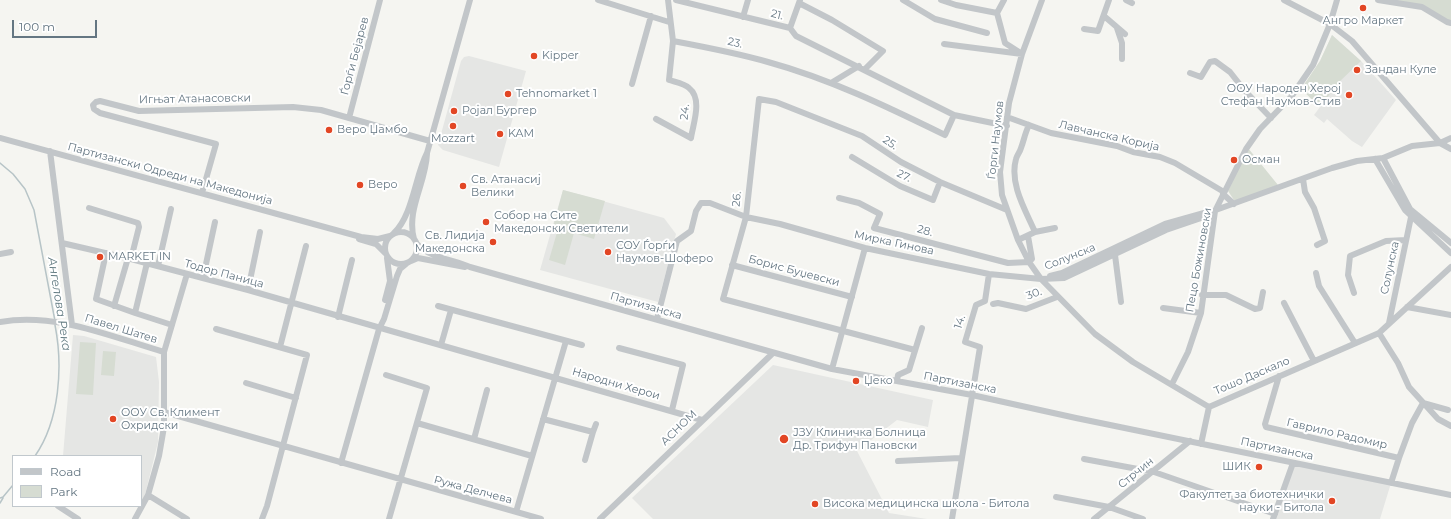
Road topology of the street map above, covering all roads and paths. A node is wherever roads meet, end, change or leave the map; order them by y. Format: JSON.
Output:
{"nodes":[{"id":1,"x":380,"y":0,"type":"edge"},
{"id":2,"x":470,"y":0,"type":"edge"},
{"id":3,"x":598,"y":0,"type":"edge"},
{"id":4,"x":668,"y":0,"type":"edge"},
{"id":5,"x":676,"y":0,"type":"edge"},
{"id":6,"x":748,"y":0,"type":"edge"},
{"id":7,"x":903,"y":0,"type":"edge"},
{"id":8,"x":941,"y":0,"type":"edge"},
{"id":9,"x":1004,"y":0,"type":"edge"},
{"id":10,"x":1042,"y":0,"type":"edge"},
{"id":11,"x":1110,"y":0,"type":"edge"},
{"id":12,"x":1126,"y":0,"type":"edge"},
{"id":13,"x":1284,"y":0,"type":"edge"},
{"id":14,"x":1337,"y":0,"type":"edge"},
{"id":15,"x":1378,"y":0,"type":"edge"},
{"id":16,"x":799,"y":2,"type":"edge"},
{"id":17,"x":1132,"y":3,"type":"dead end"},
{"id":18,"x":997,"y":13,"type":"junction"},
{"id":19,"x":651,"y":16,"type":"junction"},
{"id":20,"x":1104,"y":16,"type":"junction"},
{"id":21,"x":743,"y":17,"type":"junction"},
{"id":22,"x":669,"y":22,"type":"junction"},
{"id":23,"x":1451,"y":23,"type":"edge"},
{"id":24,"x":1330,"y":24,"type":"junction"},
{"id":25,"x":790,"y":28,"type":"junction"},
{"id":26,"x":1117,"y":28,"type":"junction"},
{"id":27,"x":1084,"y":29,"type":"dead end"},
{"id":28,"x":987,"y":33,"type":"dead end"},
{"id":29,"x":1125,"y":34,"type":"dead end"},
{"id":30,"x":673,"y":40,"type":"junction"},
{"id":31,"x":944,"y":44,"type":"dead end"},
{"id":32,"x":1022,"y":54,"type":"junction"},
{"id":33,"x":1122,"y":59,"type":"dead end"},
{"id":34,"x":862,"y":68,"type":"junction"},
{"id":35,"x":1190,"y":73,"type":"dead end"},
{"id":36,"x":831,"y":83,"type":"junction"},
{"id":37,"x":632,"y":84,"type":"dead end"},
{"id":38,"x":759,"y":99,"type":"joint"},
{"id":39,"x":954,"y":115,"type":"junction"},
{"id":40,"x":1007,"y":117,"type":"junction"},
{"id":41,"x":349,"y":118,"type":"junction"},
{"id":42,"x":1271,"y":118,"type":"junction"},
{"id":43,"x":656,"y":119,"type":"dead end"},
{"id":44,"x":1030,"y":125,"type":"junction"},
{"id":45,"x":1007,"y":126,"type":"junction"},
{"id":46,"x":0,"y":138,"type":"edge"},
{"id":47,"x":1451,"y":138,"type":"edge"},
{"id":48,"x":430,"y":141,"type":"junction"},
{"id":49,"x":1440,"y":143,"type":"junction"},
{"id":50,"x":1451,"y":149,"type":"edge"},
{"id":51,"x":50,"y":151,"type":"junction"},
{"id":52,"x":427,"y":153,"type":"junction"},
{"id":53,"x":852,"y":157,"type":"dead end"},
{"id":54,"x":1383,"y":158,"type":"junction"},
{"id":55,"x":1375,"y":159,"type":"junction"},
{"id":56,"x":1303,"y":179,"type":"junction"},
{"id":57,"x":940,"y":182,"type":"junction"},
{"id":58,"x":202,"y":193,"type":"junction"},
{"id":59,"x":1223,"y":193,"type":"junction"},
{"id":60,"x":839,"y":198,"type":"dead end"},
{"id":61,"x":1234,"y":204,"type":"junction"},
{"id":62,"x":88,"y":208,"type":"dead end"},
{"id":63,"x":171,"y":209,"type":"dead end"},
{"id":64,"x":1006,"y":210,"type":"junction"},
{"id":65,"x":1215,"y":211,"type":"junction"},
{"id":66,"x":746,"y":217,"type":"junction"},
{"id":67,"x":1411,"y":217,"type":"junction"},
{"id":68,"x":215,"y":222,"type":"dead end"},
{"id":69,"x":1055,"y":228,"type":"dead end"},
{"id":70,"x":335,"y":229,"type":"junction"},
{"id":71,"x":260,"y":232,"type":"dead end"},
{"id":72,"x":1035,"y":232,"type":"junction"},
{"id":73,"x":392,"y":234,"type":"junction"},
{"id":74,"x":1028,"y":236,"type":"junction"},
{"id":75,"x":1018,"y":240,"type":"junction"},
{"id":76,"x":1406,"y":240,"type":"junction"},
{"id":77,"x":415,"y":241,"type":"junction"},
{"id":78,"x":62,"y":243,"type":"junction"},
{"id":79,"x":1451,"y":243,"type":"edge"},
{"id":80,"x":1317,"y":245,"type":"dead end"},
{"id":81,"x":306,"y":246,"type":"dead end"},
{"id":82,"x":865,"y":248,"type":"junction"},
{"id":83,"x":12,"y":252,"type":"dead end"},
{"id":84,"x":106,"y":253,"type":"junction"},
{"id":85,"x":1451,"y":253,"type":"edge"},
{"id":86,"x":0,"y":254,"type":"edge"},
{"id":87,"x":386,"y":255,"type":"junction"},
{"id":88,"x":1115,"y":255,"type":"junction"},
{"id":89,"x":130,"y":259,"type":"junction"},
{"id":90,"x":352,"y":260,"type":"dead end"},
{"id":91,"x":409,"y":262,"type":"junction"},
{"id":92,"x":1029,"y":262,"type":"junction"},
{"id":93,"x":147,"y":263,"type":"junction"},
{"id":94,"x":732,"y":265,"type":"junction"},
{"id":95,"x":158,"y":266,"type":"junction"},
{"id":96,"x":470,"y":267,"type":"junction"},
{"id":97,"x":1451,"y":267,"type":"edge"},
{"id":98,"x":1316,"y":273,"type":"dead end"},
{"id":99,"x":187,"y":274,"type":"junction"},
{"id":100,"x":989,"y":274,"type":"junction"},
{"id":101,"x":203,"y":278,"type":"junction"},
{"id":102,"x":1041,"y":279,"type":"junction"},
{"id":103,"x":248,"y":290,"type":"junction"},
{"id":104,"x":1263,"y":292,"type":"dead end"},
{"id":105,"x":1354,"y":293,"type":"dead end"},
{"id":106,"x":1202,"y":295,"type":"junction"},
{"id":107,"x":852,"y":297,"type":"junction"},
{"id":108,"x":1057,"y":297,"type":"junction"},
{"id":109,"x":1121,"y":302,"type":"dead end"},
{"id":110,"x":1284,"y":303,"type":"dead end"},
{"id":111,"x":292,"y":304,"type":"junction"},
{"id":112,"x":993,"y":304,"type":"dead end"},
{"id":113,"x":114,"y":306,"type":"junction"},
{"id":114,"x":438,"y":306,"type":"dead end"},
{"id":115,"x":1407,"y":307,"type":"junction"},
{"id":116,"x":1163,"y":308,"type":"dead end"},
{"id":117,"x":451,"y":310,"type":"junction"},
{"id":118,"x":135,"y":313,"type":"junction"},
{"id":119,"x":1200,"y":314,"type":"junction"},
{"id":120,"x":1451,"y":315,"type":"edge"},
{"id":121,"x":338,"y":317,"type":"junction"},
{"id":122,"x":657,"y":319,"type":"junction"},
{"id":123,"x":0,"y":322,"type":"edge"},
{"id":124,"x":72,"y":324,"type":"junction"},
{"id":125,"x":1389,"y":324,"type":"junction"},
{"id":126,"x":172,"y":325,"type":"junction"},
{"id":127,"x":922,"y":328,"type":"dead end"},
{"id":128,"x":216,"y":329,"type":"dead end"},
{"id":129,"x":379,"y":329,"type":"junction"},
{"id":130,"x":843,"y":331,"type":"junction"},
{"id":131,"x":1379,"y":333,"type":"junction"},
{"id":132,"x":566,"y":341,"type":"junction"},
{"id":133,"x":1355,"y":343,"type":"junction"},
{"id":134,"x":441,"y":345,"type":"junction"},
{"id":135,"x":582,"y":345,"type":"dead end"},
{"id":136,"x":280,"y":347,"type":"junction"},
{"id":137,"x":619,"y":348,"type":"dead end"},
{"id":138,"x":915,"y":350,"type":"junction"},
{"id":139,"x":164,"y":352,"type":"junction"},
{"id":140,"x":773,"y":353,"type":"junction"},
{"id":141,"x":307,"y":355,"type":"junction"},
{"id":142,"x":314,"y":357,"type":"dead end"},
{"id":143,"x":1314,"y":361,"type":"junction"},
{"id":144,"x":832,"y":369,"type":"junction"},
{"id":145,"x":386,"y":375,"type":"dead end"},
{"id":146,"x":1279,"y":376,"type":"junction"},
{"id":147,"x":555,"y":377,"type":"junction"},
{"id":148,"x":896,"y":381,"type":"junction"},
{"id":149,"x":246,"y":383,"type":"dead end"},
{"id":150,"x":1172,"y":384,"type":"junction"},
{"id":151,"x":487,"y":390,"type":"dead end"},
{"id":152,"x":972,"y":395,"type":"junction"},
{"id":153,"x":296,"y":398,"type":"junction"},
{"id":154,"x":1423,"y":403,"type":"junction"},
{"id":155,"x":1208,"y":407,"type":"junction"},
{"id":156,"x":672,"y":410,"type":"junction"},
{"id":157,"x":1448,"y":410,"type":"dead end"},
{"id":158,"x":164,"y":412,"type":"junction"},
{"id":159,"x":543,"y":420,"type":"junction"},
{"id":160,"x":702,"y":420,"type":"junction"},
{"id":161,"x":417,"y":423,"type":"junction"},
{"id":162,"x":596,"y":424,"type":"dead end"},
{"id":163,"x":1451,"y":426,"type":"edge"},
{"id":164,"x":593,"y":432,"type":"junction"},
{"id":165,"x":474,"y":439,"type":"junction"},
{"id":166,"x":1190,"y":442,"type":"junction"},
{"id":167,"x":1201,"y":444,"type":"junction"},
{"id":168,"x":283,"y":446,"type":"junction"},
{"id":169,"x":532,"y":456,"type":"junction"},
{"id":170,"x":960,"y":458,"type":"junction"},
{"id":171,"x":1399,"y":458,"type":"junction"},
{"id":172,"x":1084,"y":459,"type":"dead end"},
{"id":173,"x":585,"y":460,"type":"dead end"},
{"id":174,"x":898,"y":461,"type":"dead end"},
{"id":175,"x":341,"y":463,"type":"junction"},
{"id":176,"x":1293,"y":463,"type":"junction"},
{"id":177,"x":1154,"y":472,"type":"junction"},
{"id":178,"x":400,"y":480,"type":"junction"},
{"id":179,"x":1391,"y":483,"type":"junction"},
{"id":180,"x":148,"y":495,"type":"junction"},
{"id":181,"x":1451,"y":495,"type":"edge"},
{"id":182,"x":1056,"y":497,"type":"dead end"},
{"id":183,"x":142,"y":506,"type":"edge"},
{"id":184,"x":60,"y":507,"type":"edge"},
{"id":185,"x":142,"y":507,"type":"edge"},
{"id":186,"x":1109,"y":507,"type":"junction"},
{"id":187,"x":516,"y":512,"type":"junction"},
{"id":188,"x":1274,"y":516,"type":"edge"},
{"id":189,"x":78,"y":519,"type":"edge"},
{"id":190,"x":135,"y":519,"type":"edge"},
{"id":191,"x":187,"y":519,"type":"edge"},
{"id":192,"x":262,"y":519,"type":"edge"},
{"id":193,"x":389,"y":519,"type":"edge"},
{"id":194,"x":541,"y":519,"type":"edge"},
{"id":195,"x":600,"y":519,"type":"edge"},
{"id":196,"x":952,"y":519,"type":"edge"},
{"id":197,"x":1094,"y":519,"type":"edge"},
{"id":198,"x":1143,"y":519,"type":"edge"}],
"edges":[{"from":1,"to":41,"type":"street","name":"Ѓорѓи Бејарев"},
{"from":2,"to":48,"type":"street"},
{"from":3,"to":19,"type":"street"},
{"from":4,"to":22,"type":"street"},
{"from":5,"to":21,"type":"street","name":"21."},
{"from":6,"to":21,"type":"street"},
{"from":7,"to":28,"type":"street"},
{"from":8,"to":18,"type":"street"},
{"from":9,"to":18,"type":"street"},
{"from":10,"to":32,"type":"street","name":"Ѓорги Наумов"},
{"from":11,"to":20,"type":"street"},
{"from":12,"to":17,"type":"street"},
{"from":13,"to":24,"type":"street"},
{"from":14,"to":24,"type":"street","name":"Пецо Божиновски"},
{"from":15,"to":23,"type":"street"},
{"from":16,"to":25,"type":"street"},
{"from":16,"to":34,"type":"street","name":"21."},
{"from":18,"to":32,"type":"street"},
{"from":19,"to":22,"type":"street"},
{"from":19,"to":37,"type":"street"},
{"from":20,"to":26,"type":"street"},
{"from":20,"to":27,"type":"street"},
{"from":21,"to":25,"type":"street","name":"21."},
{"from":22,"to":30,"type":"street"},
{"from":24,"to":42,"type":"street","name":"Пецо Божиновски"},
{"from":24,"to":49,"type":"street"},
{"from":25,"to":34,"type":"street","name":"21."},
{"from":26,"to":29,"type":"street"},
{"from":26,"to":33,"type":"street"},
{"from":30,"to":36,"type":"street","name":"23."},
{"from":30,"to":43,"type":"street","name":"24."},
{"from":31,"to":32,"type":"street"},
{"from":32,"to":40,"type":"street","name":"Ѓорги Наумов"},
{"from":34,"to":36,"type":"street"},
{"from":34,"to":39,"type":"street","name":"21."},
{"from":35,"to":42,"type":"street"},
{"from":36,"to":39,"type":"street","name":"23."},
{"from":38,"to":57,"type":"street","name":"25."},
{"from":38,"to":66,"type":"street","name":"26."},
{"from":39,"to":45,"type":"street","name":"21."},
{"from":40,"to":44,"type":"street","name":"Лавчанска Корија"},
{"from":40,"to":45,"type":"street","name":"Ѓорги Наумов"},
{"from":41,"to":48,"type":"street","name":"Игњат Атанасовски"},
{"from":41,"to":58,"type":"street","name":"Игњат Атанасовски"},
{"from":42,"to":59,"type":"street","name":"Пецо Божиновски"},
{"from":44,"to":59,"type":"street","name":"Лавчанска Корија"},
{"from":44,"to":72,"type":"street"},
{"from":45,"to":64,"type":"street","name":"Ѓорги Наумов"},
{"from":46,"to":51,"type":"street","name":"Партизански Одреди на Македонија"},
{"from":47,"to":49,"type":"street","name":"Солунска"},
{"from":48,"to":52,"type":"street"},
{"from":49,"to":50,"type":"street"},
{"from":49,"to":54,"type":"street","name":"Солунска"},
{"from":51,"to":58,"type":"street","name":"Партизански Одреди на Македонија"},
{"from":51,"to":78,"type":"street"},
{"from":52,"to":73,"type":"street"},
{"from":52,"to":77,"type":"street"},
{"from":53,"to":57,"type":"street","name":"27."},
{"from":54,"to":55,"type":"street","name":"Солунска"},
{"from":54,"to":79,"type":"street"},
{"from":55,"to":56,"type":"street","name":"Солунска"},
{"from":55,"to":67,"type":"street"},
{"from":56,"to":61,"type":"street","name":"Солунска"},
{"from":56,"to":80,"type":"street"},
{"from":57,"to":64,"type":"street","name":"25."},
{"from":58,"to":70,"type":"street","name":"Партизански Одреди на Македонија"},
{"from":59,"to":61,"type":"street","name":"Лавчанска Корија"},
{"from":59,"to":65,"type":"street","name":"Пецо Божиновски"},
{"from":60,"to":92,"type":"street","name":"28."},
{"from":61,"to":65,"type":"street","name":"Солунска"},
{"from":62,"to":89,"type":"street"},
{"from":63,"to":95,"type":"street"},
{"from":64,"to":75,"type":"street","name":"Ѓорги Наумов"},
{"from":65,"to":88,"type":"street","name":"Солунска"},
{"from":65,"to":102,"type":"street","name":"Солунска"},
{"from":65,"to":106,"type":"street","name":"Пецо Божиновски"},
{"from":66,"to":82,"type":"street","name":"Мирка Гинова"},
{"from":66,"to":94,"type":"street","name":"26."},
{"from":66,"to":122,"type":"street","name":"Мирка Гинова"},
{"from":67,"to":76,"type":"street","name":"Солунска"},
{"from":67,"to":85,"type":"street"},
{"from":68,"to":101,"type":"street"},
{"from":69,"to":72,"type":"street"},
{"from":70,"to":73,"type":"street","name":"Партизански Одреди на Македонија"},
{"from":70,"to":87,"type":"street","name":"Партизански Одреди на Македонија"},
{"from":71,"to":103,"type":"street"},
{"from":72,"to":74,"type":"street"},
{"from":73,"to":77,"type":"street"},
{"from":73,"to":87,"type":"street"},
{"from":74,"to":75,"type":"street"},
{"from":74,"to":92,"type":"street"},
{"from":75,"to":92,"type":"street","name":"Ѓорги Наумов"},
{"from":76,"to":105,"type":"street"},
{"from":76,"to":125,"type":"street","name":"Солунска"},
{"from":77,"to":91,"type":"street"},
{"from":77,"to":96,"type":"street","name":"Партизанска"},
{"from":78,"to":84,"type":"street","name":"Тодор Паница"},
{"from":78,"to":124,"type":"street"},
{"from":81,"to":111,"type":"street"},
{"from":82,"to":100,"type":"street","name":"Мирка Гинова"},
{"from":82,"to":107,"type":"street"},
{"from":83,"to":86,"type":"street"},
{"from":84,"to":89,"type":"street","name":"Тодор Паница"},
{"from":84,"to":113,"type":"street"},
{"from":87,"to":91,"type":"street"},
{"from":87,"to":129,"type":"street"},
{"from":88,"to":102,"type":"street","name":"Солунска"},
{"from":88,"to":109,"type":"street"},
{"from":89,"to":93,"type":"street","name":"Тодор Паница"},
{"from":89,"to":113,"type":"street"},
{"from":90,"to":121,"type":"street"},
{"from":91,"to":96,"type":"street","name":"Партизанска"},
{"from":91,"to":129,"type":"street"},
{"from":92,"to":102,"type":"street","name":"Ѓорги Наумов"},
{"from":93,"to":95,"type":"street","name":"Тодор Паница"},
{"from":93,"to":118,"type":"street"},
{"from":94,"to":107,"type":"street","name":"Борис Буџевски"},
{"from":94,"to":130,"type":"street","name":"26."},
{"from":95,"to":99,"type":"street","name":"Тодор Паница"},
{"from":96,"to":122,"type":"street","name":"Партизанска"},
{"from":97,"to":115,"type":"street"},
{"from":98,"to":133,"type":"street"},
{"from":99,"to":101,"type":"street","name":"Тодор Паница"},
{"from":99,"to":126,"type":"street"},
{"from":100,"to":102,"type":"street","name":"Мирка Гинова"},
{"from":100,"to":152,"type":"street","name":"14."},
{"from":101,"to":103,"type":"street","name":"Тодор Паница"},
{"from":102,"to":108,"type":"street","name":"Тошо Даскало"},
{"from":103,"to":111,"type":"street","name":"Тодор Паница"},
{"from":104,"to":106,"type":"street"},
{"from":106,"to":119,"type":"street","name":"Пецо Божиновски"},
{"from":107,"to":130,"type":"street"},
{"from":108,"to":112,"type":"street","name":"30."},
{"from":108,"to":150,"type":"street","name":"Тошо Даскало"},
{"from":110,"to":143,"type":"street"},
{"from":111,"to":121,"type":"street","name":"Тодор Паница"},
{"from":111,"to":136,"type":"street"},
{"from":113,"to":118,"type":"street"},
{"from":114,"to":117,"type":"street"},
{"from":115,"to":120,"type":"street"},
{"from":115,"to":125,"type":"street"},
{"from":116,"to":119,"type":"street"},
{"from":117,"to":132,"type":"street"},
{"from":117,"to":134,"type":"street"},
{"from":118,"to":126,"type":"street"},
{"from":119,"to":150,"type":"street","name":"Пецо Божиновски"},
{"from":121,"to":129,"type":"street","name":"Тодор Паница"},
{"from":122,"to":140,"type":"street","name":"Партизанска"},
{"from":123,"to":124,"type":"street","name":"Павел Шатев"},
{"from":124,"to":139,"type":"street","name":"Павел Шатев"},
{"from":125,"to":131,"type":"street"},
{"from":126,"to":139,"type":"street"},
{"from":127,"to":138,"type":"street"},
{"from":128,"to":136,"type":"street"},
{"from":129,"to":134,"type":"street","name":"Народни Херои"},
{"from":129,"to":175,"type":"street"},
{"from":130,"to":138,"type":"street"},
{"from":130,"to":144,"type":"street"},
{"from":131,"to":133,"type":"street","name":"Тошо Даскало"},
{"from":131,"to":154,"type":"street"},
{"from":132,"to":135,"type":"street"},
{"from":132,"to":147,"type":"street","name":"Народни Херои"},
{"from":133,"to":143,"type":"street","name":"Тошо Даскало"},
{"from":134,"to":147,"type":"street","name":"Народни Херои"},
{"from":136,"to":141,"type":"street"},
{"from":137,"to":156,"type":"street","name":"Народни Херои"},
{"from":138,"to":148,"type":"street"},
{"from":139,"to":158,"type":"street"},
{"from":140,"to":144,"type":"street","name":"Партизанска"},
{"from":140,"to":160,"type":"street","name":"АСНОМ"},
{"from":141,"to":142,"type":"street"},
{"from":141,"to":153,"type":"street"},
{"from":143,"to":146,"type":"street","name":"Тошо Даскало"},
{"from":144,"to":148,"type":"street","name":"Партизанска"},
{"from":145,"to":161,"type":"street"},
{"from":146,"to":155,"type":"street","name":"Тошо Даскало"},
{"from":146,"to":171,"type":"street","name":"Гаврило Радомир"},
{"from":147,"to":156,"type":"street","name":"Народни Херои"},
{"from":147,"to":159,"type":"street"},
{"from":148,"to":152,"type":"street","name":"Партизанска"},
{"from":149,"to":153,"type":"street"},
{"from":150,"to":155,"type":"street","name":"Тошо Даскало"},
{"from":151,"to":165,"type":"street"},
{"from":152,"to":166,"type":"street","name":"Партизанска"},
{"from":152,"to":170,"type":"street"},
{"from":153,"to":168,"type":"street"},
{"from":154,"to":157,"type":"street"},
{"from":154,"to":163,"type":"street"},
{"from":154,"to":171,"type":"street","name":"Гаврило Радомир"},
{"from":155,"to":167,"type":"street"},
{"from":156,"to":160,"type":"street","name":"Народни Херои"},
{"from":158,"to":168,"type":"street","name":"Ружа Делчева"},
{"from":158,"to":180,"type":"street"},
{"from":159,"to":164,"type":"street"},
{"from":159,"to":169,"type":"street"},
{"from":160,"to":195,"type":"street","name":"АСНОМ"},
{"from":161,"to":165,"type":"street"},
{"from":161,"to":178,"type":"street"},
{"from":162,"to":164,"type":"street"},
{"from":164,"to":173,"type":"street"},
{"from":165,"to":169,"type":"street"},
{"from":166,"to":167,"type":"street","name":"Партизанска"},
{"from":166,"to":177,"type":"street","name":"Стрчин"},
{"from":167,"to":176,"type":"street","name":"Партизанска"},
{"from":168,"to":175,"type":"street","name":"Ружа Делчева"},
{"from":168,"to":192,"type":"street"},
{"from":169,"to":187,"type":"street"},
{"from":170,"to":174,"type":"street"},
{"from":170,"to":196,"type":"street"},
{"from":171,"to":179,"type":"street"},
{"from":172,"to":177,"type":"street"},
{"from":175,"to":178,"type":"street","name":"Ружа Делчева"},
{"from":176,"to":179,"type":"street","name":"Партизанска"},
{"from":176,"to":188,"type":"street"},
{"from":177,"to":186,"type":"street","name":"Стрчин"},
{"from":177,"to":188,"type":"street"},
{"from":178,"to":187,"type":"street","name":"Ружа Делчева"},
{"from":178,"to":193,"type":"street"},
{"from":179,"to":181,"type":"street","name":"Партизанска"},
{"from":180,"to":183,"type":"street"},
{"from":180,"to":191,"type":"street"},
{"from":182,"to":186,"type":"street"},
{"from":184,"to":189,"type":"street"},
{"from":185,"to":190,"type":"street"},
{"from":186,"to":197,"type":"street","name":"Стрчин"},
{"from":186,"to":198,"type":"street"},
{"from":187,"to":194,"type":"street","name":"Ружа Делчева"}]}
